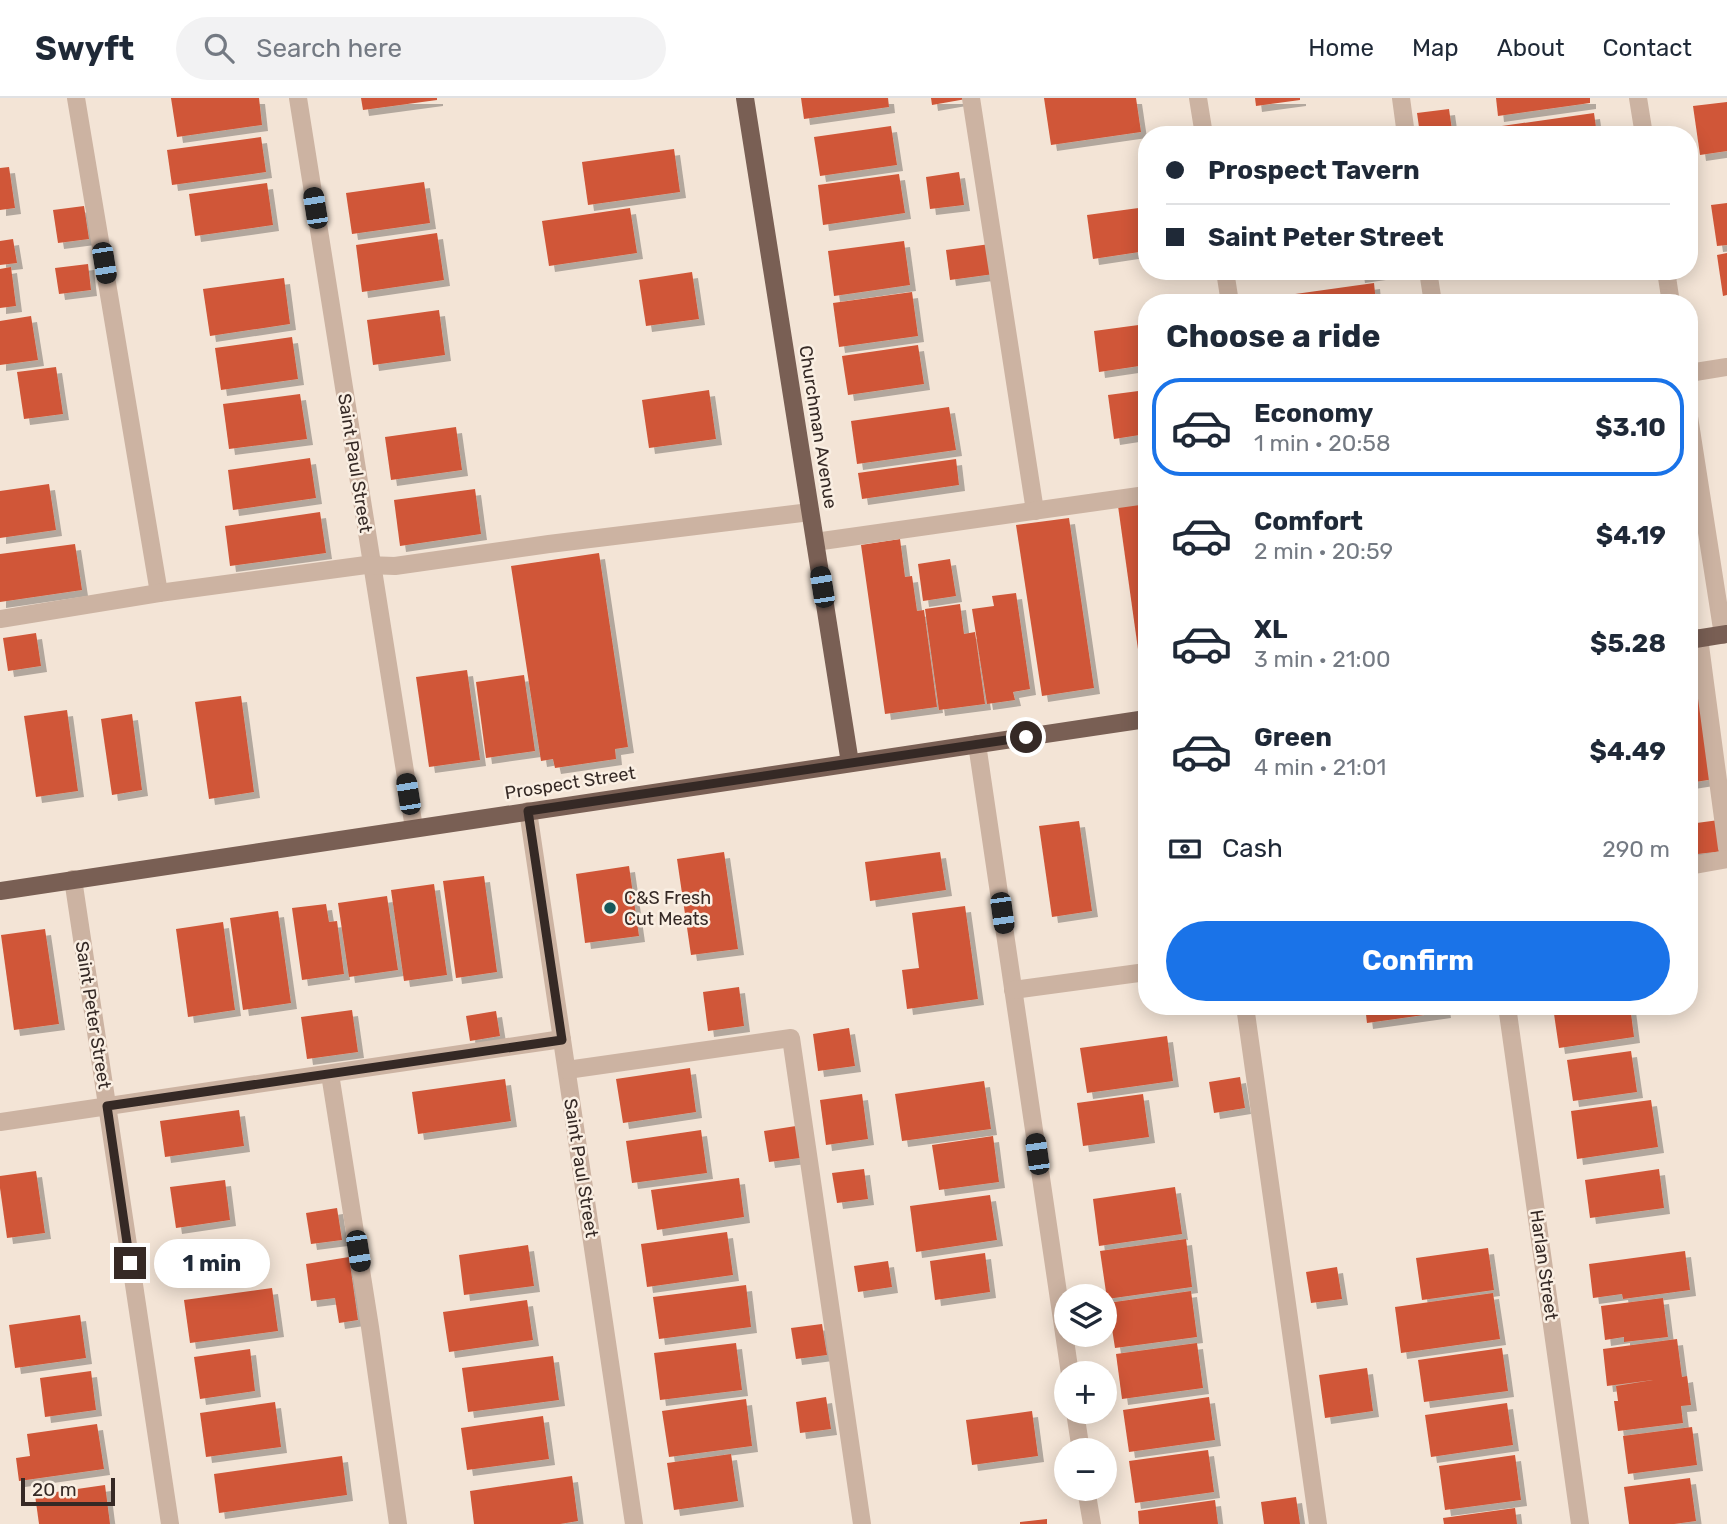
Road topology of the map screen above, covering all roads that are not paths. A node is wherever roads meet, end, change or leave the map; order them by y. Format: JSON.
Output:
{"nodes":[{"id":1,"x":76,"y":98,"type":"edge"},
{"id":2,"x":298,"y":98,"type":"edge"},
{"id":3,"x":745,"y":98,"type":"edge"},
{"id":4,"x":971,"y":98,"type":"edge"},
{"id":5,"x":1198,"y":98,"type":"edge"},
{"id":6,"x":1401,"y":98,"type":"edge"},
{"id":7,"x":1638,"y":98,"type":"edge"},
{"id":8,"x":1203,"y":126,"type":"edge"},
{"id":9,"x":1405,"y":126,"type":"edge"},
{"id":10,"x":1643,"y":126,"type":"edge"},
{"id":11,"x":1727,"y":366,"type":"edge"},
{"id":12,"x":1698,"y":371,"type":"edge"},
{"id":13,"x":1698,"y":471,"type":"edge"},
{"id":14,"x":1138,"y":496,"type":"edge"},
{"id":15,"x":1035,"y":511,"type":"junction"},
{"id":16,"x":810,"y":512,"type":"junction"},
{"id":17,"x":815,"y":542,"type":"junction"},
{"id":18,"x":371,"y":565,"type":"junction"},
{"id":19,"x":159,"y":593,"type":"junction"},
{"id":20,"x":0,"y":619,"type":"edge"},
{"id":21,"x":1725,"y":634,"type":"edge"},
{"id":22,"x":1698,"y":638,"type":"edge"},
{"id":23,"x":1698,"y":664,"type":"edge"},
{"id":24,"x":1138,"y":720,"type":"edge"},
{"id":25,"x":977,"y":744,"type":"junction"},
{"id":26,"x":850,"y":763,"type":"junction"},
{"id":27,"x":528,"y":811,"type":"junction"},
{"id":28,"x":414,"y":828,"type":"junction"},
{"id":29,"x":1727,"y":848,"type":"edge"},
{"id":30,"x":1727,"y":859,"type":"edge"},
{"id":31,"x":1698,"y":864,"type":"edge"},
{"id":32,"x":73,"y":879,"type":"junction"},
{"id":33,"x":0,"y":891,"type":"edge"},
{"id":34,"x":1138,"y":973,"type":"edge"},
{"id":35,"x":1013,"y":990,"type":"junction"},
{"id":36,"x":1246,"y":1015,"type":"edge"},
{"id":37,"x":1508,"y":1015,"type":"edge"},
{"id":38,"x":562,"y":1040,"type":"junction"},
{"id":39,"x":566,"y":1070,"type":"junction"},
{"id":40,"x":330,"y":1074,"type":"junction"},
{"id":41,"x":107,"y":1106,"type":"junction"},
{"id":42,"x":0,"y":1122,"type":"edge"},
{"id":43,"x":1068,"y":1361,"type":"edge"},
{"id":44,"x":1089,"y":1501,"type":"edge"},
{"id":45,"x":170,"y":1524,"type":"edge"},
{"id":46,"x":398,"y":1524,"type":"edge"},
{"id":47,"x":634,"y":1524,"type":"edge"},
{"id":48,"x":862,"y":1524,"type":"edge"},
{"id":49,"x":1092,"y":1524,"type":"edge"},
{"id":50,"x":1318,"y":1524,"type":"edge"},
{"id":51,"x":1580,"y":1524,"type":"edge"}],
"edges":[{"from":1,"to":19,"type":"street"},
{"from":2,"to":18,"type":"street","name":"Saint Paul Street"},
{"from":3,"to":16,"type":"main road","name":"Churchman Avenue"},
{"from":4,"to":15,"type":"street"},
{"from":5,"to":8,"type":"street"},
{"from":6,"to":9,"type":"street"},
{"from":7,"to":10,"type":"street"},
{"from":11,"to":12,"type":"street"},
{"from":13,"to":21,"type":"street"},
{"from":14,"to":15,"type":"street"},
{"from":15,"to":17,"type":"street"},
{"from":16,"to":17,"type":"main road","name":"Churchman Avenue"},
{"from":16,"to":18,"type":"street"},
{"from":17,"to":26,"type":"main road","name":"Churchman Avenue"},
{"from":18,"to":19,"type":"street"},
{"from":18,"to":28,"type":"street","name":"Saint Paul Street"},
{"from":19,"to":20,"type":"street"},
{"from":21,"to":22,"type":"main road"},
{"from":23,"to":29,"type":"street"},
{"from":24,"to":25,"type":"main road","name":"Prospect Street"},
{"from":25,"to":26,"type":"main road","name":"Prospect Street"},
{"from":25,"to":35,"type":"street"},
{"from":26,"to":27,"type":"main road","name":"Prospect Street"},
{"from":27,"to":28,"type":"main road","name":"Prospect Street"},
{"from":27,"to":38,"type":"street","name":"Saint Paul Street"},
{"from":28,"to":32,"type":"main road","name":"Prospect Street"},
{"from":30,"to":31,"type":"street"},
{"from":32,"to":33,"type":"main road","name":"Prospect Street"},
{"from":32,"to":41,"type":"street","name":"Saint Peter Street"},
{"from":34,"to":35,"type":"street"},
{"from":35,"to":43,"type":"street"},
{"from":36,"to":50,"type":"street"},
{"from":37,"to":51,"type":"street","name":"Harlan Street"},
{"from":38,"to":39,"type":"street","name":"Saint Paul Street"},
{"from":38,"to":40,"type":"street"},
{"from":39,"to":47,"type":"street","name":"Saint Paul Street"},
{"from":39,"to":48,"type":"street"},
{"from":40,"to":41,"type":"street"},
{"from":40,"to":46,"type":"street"},
{"from":41,"to":42,"type":"street"},
{"from":41,"to":45,"type":"street","name":"Saint Peter Street"},
{"from":44,"to":49,"type":"street"}]}
